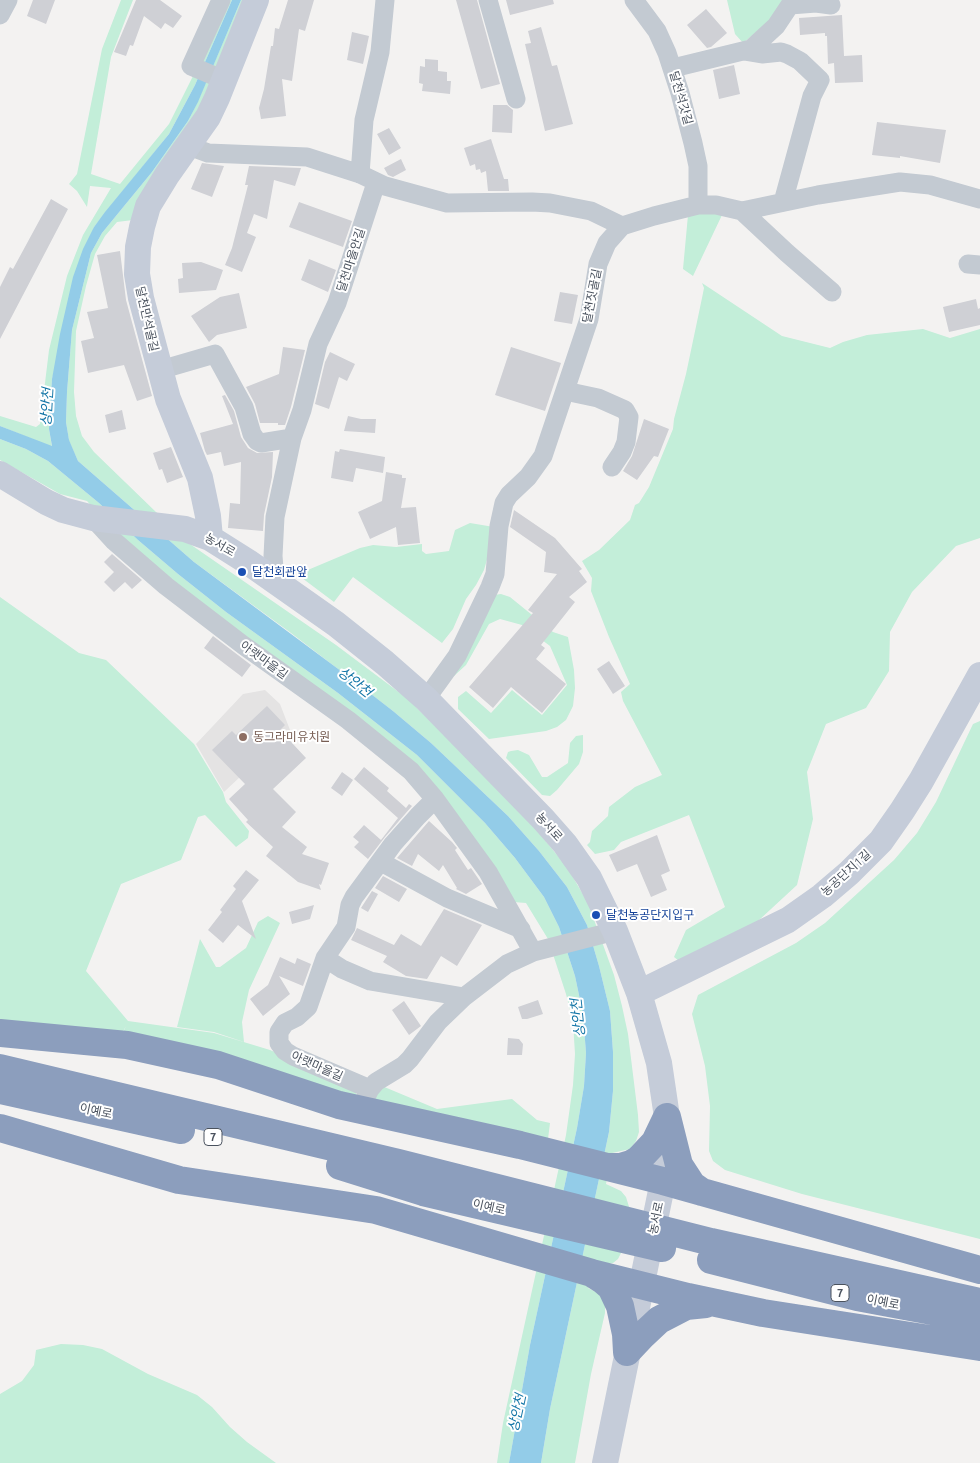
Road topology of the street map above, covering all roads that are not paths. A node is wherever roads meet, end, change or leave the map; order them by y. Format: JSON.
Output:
{"nodes":[{"id":1,"x":8,"y":0,"type":"edge"},
{"id":2,"x":221,"y":0,"type":"edge"},
{"id":3,"x":256,"y":0,"type":"edge"},
{"id":4,"x":384,"y":0,"type":"edge"},
{"id":5,"x":488,"y":0,"type":"edge"},
{"id":6,"x":634,"y":0,"type":"edge"},
{"id":7,"x":831,"y":5,"type":"dead end"},
{"id":8,"x":0,"y":15,"type":"edge"},
{"id":9,"x":744,"y":51,"type":"junction"},
{"id":10,"x":672,"y":68,"type":"junction"},
{"id":11,"x":221,"y":79,"type":"junction"},
{"id":12,"x":516,"y":98,"type":"dead end"},
{"id":13,"x":189,"y":146,"type":"junction"},
{"id":14,"x":360,"y":174,"type":"junction"},
{"id":15,"x":376,"y":183,"type":"junction"},
{"id":16,"x":980,"y":199,"type":"edge"},
{"id":17,"x":783,"y":202,"type":"junction"},
{"id":18,"x":698,"y":205,"type":"junction"},
{"id":19,"x":742,"y":211,"type":"junction"},
{"id":20,"x":622,"y":226,"type":"junction"},
{"id":21,"x":832,"y":292,"type":"dead end"},
{"id":22,"x":160,"y":370,"type":"junction"},
{"id":23,"x":566,"y":390,"type":"junction"},
{"id":24,"x":292,"y":438,"type":"junction"},
{"id":25,"x":612,"y":467,"type":"dead end"},
{"id":26,"x":0,"y":474,"type":"edge"},
{"id":27,"x":97,"y":519,"type":"junction"},
{"id":28,"x":210,"y":538,"type":"junction"},
{"id":29,"x":274,"y":581,"type":"junction"},
{"id":30,"x":979,"y":677,"type":"edge"},
{"id":31,"x":426,"y":699,"type":"junction"},
{"id":32,"x":435,"y":799,"type":"junction"},
{"id":33,"x":381,"y":862,"type":"junction"},
{"id":34,"x":521,"y":929,"type":"junction"},
{"id":35,"x":608,"y":933,"type":"junction"},
{"id":36,"x":537,"y":950,"type":"junction"},
{"id":37,"x":326,"y":958,"type":"junction"},
{"id":38,"x":639,"y":993,"type":"junction"},
{"id":39,"x":464,"y":997,"type":"junction"},
{"id":40,"x":0,"y":1033,"type":"edge"},
{"id":41,"x":0,"y":1068,"type":"edge"},
{"id":42,"x":0,"y":1090,"type":"edge"},
{"id":43,"x":667,"y":1117,"type":"junction"},
{"id":44,"x":0,"y":1128,"type":"edge"},
{"id":45,"x":609,"y":1167,"type":"junction"},
{"id":46,"x":664,"y":1181,"type":"junction"},
{"id":47,"x":702,"y":1192,"type":"junction"},
{"id":48,"x":706,"y":1250,"type":"junction"},
{"id":49,"x":980,"y":1270,"type":"edge"},
{"id":50,"x":592,"y":1273,"type":"junction"},
{"id":51,"x":641,"y":1286,"type":"junction"},
{"id":52,"x":980,"y":1302,"type":"edge"},
{"id":53,"x":721,"y":1304,"type":"junction"},
{"id":54,"x":980,"y":1320,"type":"edge"},
{"id":55,"x":980,"y":1346,"type":"edge"},
{"id":56,"x":627,"y":1352,"type":"junction"},
{"id":57,"x":605,"y":1463,"type":"edge"}],
"edges":[{"from":1,"to":8,"type":"street"},
{"from":2,"to":11,"type":"street"},
{"from":3,"to":11,"type":"street","name":"달천만석골길"},
{"from":4,"to":14,"type":"street"},
{"from":5,"to":12,"type":"street"},
{"from":6,"to":10,"type":"street","name":"달천석갓길"},
{"from":7,"to":9,"type":"street"},
{"from":9,"to":10,"type":"street"},
{"from":9,"to":17,"type":"street"},
{"from":10,"to":18,"type":"street","name":"달천석갓길"},
{"from":11,"to":13,"type":"street","name":"달천만석골길"},
{"from":13,"to":14,"type":"street"},
{"from":13,"to":22,"type":"street","name":"달천만석골길"},
{"from":14,"to":15,"type":"street"},
{"from":15,"to":20,"type":"street"},
{"from":15,"to":24,"type":"street","name":"달천마을안길"},
{"from":16,"to":17,"type":"street"},
{"from":17,"to":19,"type":"street"},
{"from":18,"to":19,"type":"street"},
{"from":18,"to":20,"type":"street"},
{"from":19,"to":21,"type":"street"},
{"from":20,"to":23,"type":"street","name":"달천짓골길"},
{"from":22,"to":24,"type":"street"},
{"from":22,"to":28,"type":"street","name":"달천만석골길"},
{"from":23,"to":25,"type":"street"},
{"from":23,"to":31,"type":"street","name":"달천짓골길"},
{"from":24,"to":29,"type":"street","name":"달천마을안길"},
{"from":26,"to":27,"type":"street","name":"농서로"},
{"from":27,"to":28,"type":"street","name":"농서로"},
{"from":27,"to":32,"type":"street","name":"아랫마을길"},
{"from":28,"to":29,"type":"street","name":"농서로"},
{"from":29,"to":31,"type":"street","name":"농서로"},
{"from":30,"to":38,"type":"street","name":"농공단지1길"},
{"from":31,"to":35,"type":"street","name":"농서로"},
{"from":32,"to":33,"type":"street","name":"아랫마을길"},
{"from":32,"to":34,"type":"street","name":"아랫마을길"},
{"from":33,"to":34,"type":"street"},
{"from":33,"to":37,"type":"street","name":"아랫마을길"},
{"from":34,"to":36,"type":"street","name":"아랫마을길"},
{"from":35,"to":36,"type":"street"},
{"from":35,"to":38,"type":"street","name":"농서로"},
{"from":36,"to":39,"type":"street","name":"아랫마을길"},
{"from":37,"to":39,"type":"street"},
{"from":37,"to":39,"type":"street","name":"아랫마을길"},
{"from":38,"to":43,"type":"street","name":"농서로"},
{"from":40,"to":45,"type":"highway"},
{"from":41,"to":48,"type":"highway","name":"이예로","number":"7"},
{"from":42,"to":48,"type":"highway","name":"이예로","number":"7"},
{"from":43,"to":45,"type":"highway"},
{"from":43,"to":46,"type":"street","name":"농서로"},
{"from":43,"to":47,"type":"highway"},
{"from":44,"to":50,"type":"highway"},
{"from":45,"to":46,"type":"highway"},
{"from":46,"to":47,"type":"highway"},
{"from":46,"to":51,"type":"street","name":"농서로"},
{"from":47,"to":49,"type":"highway"},
{"from":48,"to":52,"type":"highway","name":"이예로","number":"7"},
{"from":48,"to":54,"type":"highway","name":"이예로","number":"7"},
{"from":50,"to":51,"type":"highway"},
{"from":50,"to":56,"type":"highway"},
{"from":51,"to":53,"type":"highway"},
{"from":51,"to":56,"type":"street","name":"농서로"},
{"from":53,"to":55,"type":"highway"},
{"from":53,"to":56,"type":"highway"},
{"from":56,"to":57,"type":"street","name":"농서로"}]}
